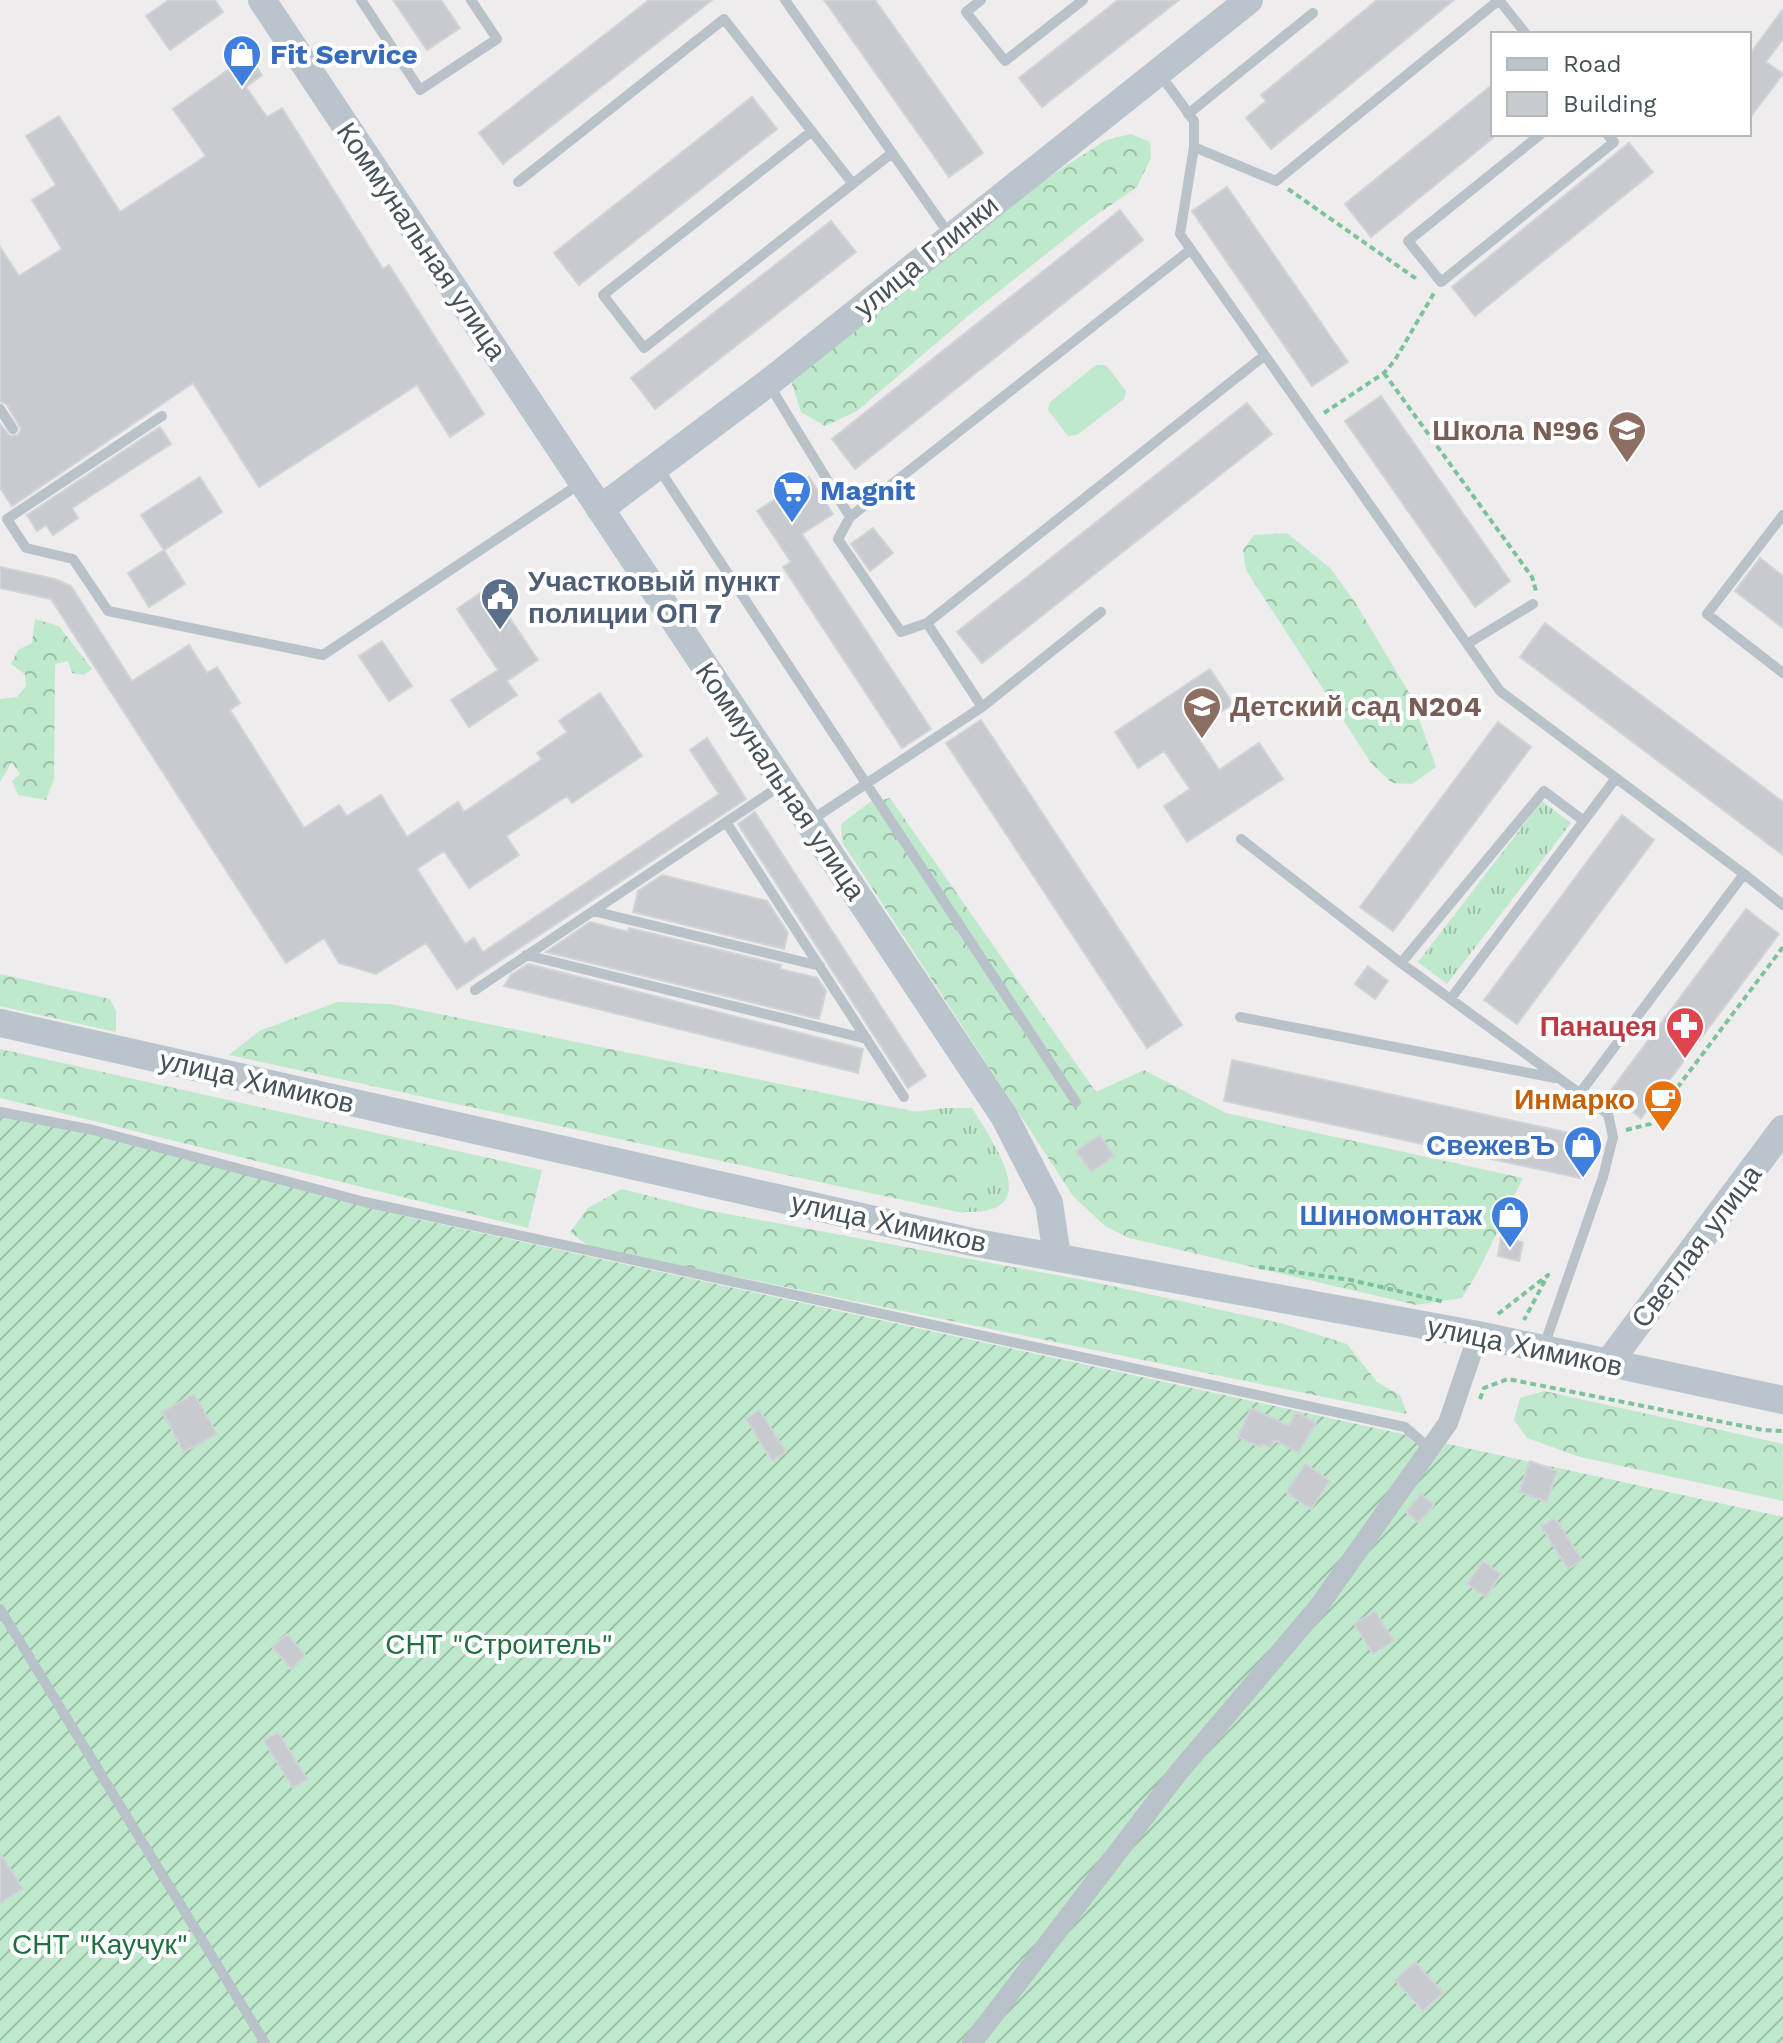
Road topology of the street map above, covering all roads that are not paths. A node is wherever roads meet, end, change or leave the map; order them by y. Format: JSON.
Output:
{"nodes":[{"id":1,"x":262,"y":0,"type":"edge"},
{"id":2,"x":361,"y":0,"type":"edge"},
{"id":3,"x":471,"y":0,"type":"edge"},
{"id":4,"x":785,"y":0,"type":"edge"},
{"id":5,"x":981,"y":0,"type":"edge"},
{"id":6,"x":1083,"y":0,"type":"edge"},
{"id":7,"x":1249,"y":0,"type":"edge"},
{"id":8,"x":1499,"y":0,"type":"edge"},
{"id":9,"x":1313,"y":13,"type":"dead end"},
{"id":10,"x":1524,"y":32,"type":"edge"},
{"id":11,"x":1159,"y":72,"type":"junction"},
{"id":12,"x":1188,"y":114,"type":"junction"},
{"id":13,"x":812,"y":131,"type":"junction"},
{"id":14,"x":1539,"y":136,"type":"edge"},
{"id":15,"x":1609,"y":136,"type":"edge"},
{"id":16,"x":1194,"y":147,"type":"junction"},
{"id":17,"x":892,"y":153,"type":"junction"},
{"id":18,"x":518,"y":182,"type":"dead end"},
{"id":19,"x":853,"y":184,"type":"junction"},
{"id":20,"x":950,"y":235,"type":"junction"},
{"id":21,"x":1190,"y":250,"type":"junction"},
{"id":22,"x":1265,"y":355,"type":"junction"},
{"id":23,"x":768,"y":383,"type":"junction"},
{"id":24,"x":0,"y":409,"type":"edge"},
{"id":25,"x":162,"y":416,"type":"dead end"},
{"id":26,"x":13,"y":429,"type":"dead end"},
{"id":27,"x":657,"y":467,"type":"junction"},
{"id":28,"x":582,"y":482,"type":"junction"},
{"id":29,"x":600,"y":509,"type":"junction"},
{"id":30,"x":1783,"y":515,"type":"edge"},
{"id":31,"x":850,"y":517,"type":"junction"},
{"id":32,"x":1533,"y":604,"type":"road end"},
{"id":33,"x":1101,"y":612,"type":"dead end"},
{"id":34,"x":927,"y":623,"type":"junction"},
{"id":35,"x":1467,"y":644,"type":"junction"},
{"id":36,"x":1783,"y":673,"type":"edge"},
{"id":37,"x":982,"y":707,"type":"junction"},
{"id":38,"x":1616,"y":778,"type":"junction"},
{"id":39,"x":783,"y":784,"type":"junction"},
{"id":40,"x":866,"y":784,"type":"junction"},
{"id":41,"x":1584,"y":821,"type":"junction"},
{"id":42,"x":726,"y":822,"type":"junction"},
{"id":43,"x":809,"y":822,"type":"junction"},
{"id":44,"x":1241,"y":839,"type":"dead end"},
{"id":45,"x":1744,"y":874,"type":"junction"},
{"id":46,"x":1783,"y":905,"type":"edge"},
{"id":47,"x":593,"y":911,"type":"junction"},
{"id":48,"x":526,"y":955,"type":"junction"},
{"id":49,"x":1401,"y":963,"type":"junction"},
{"id":50,"x":820,"y":966,"type":"junction"},
{"id":51,"x":475,"y":990,"type":"dead end"},
{"id":52,"x":1452,"y":997,"type":"junction"},
{"id":53,"x":1240,"y":1017,"type":"dead end"},
{"id":54,"x":0,"y":1023,"type":"edge"},
{"id":55,"x":867,"y":1039,"type":"junction"},
{"id":56,"x":1561,"y":1079,"type":"junction"},
{"id":57,"x":1580,"y":1093,"type":"junction"},
{"id":58,"x":904,"y":1097,"type":"dead end"},
{"id":59,"x":1076,"y":1102,"type":"dead end"},
{"id":60,"x":0,"y":1112,"type":"edge"},
{"id":61,"x":1783,"y":1129,"type":"edge"},
{"id":62,"x":1057,"y":1256,"type":"junction"},
{"id":63,"x":1478,"y":1335,"type":"junction"},
{"id":64,"x":1548,"y":1336,"type":"junction"},
{"id":65,"x":1609,"y":1362,"type":"junction"},
{"id":66,"x":1783,"y":1400,"type":"edge"},
{"id":67,"x":1430,"y":1449,"type":"junction"},
{"id":68,"x":0,"y":1609,"type":"edge"},
{"id":69,"x":265,"y":2043,"type":"edge"},
{"id":70,"x":972,"y":2043,"type":"edge"}],
"edges":[{"from":1,"to":28,"type":"street","name":"Коммунальная улица"},
{"from":2,"to":3,"type":"lane"},
{"from":4,"to":17,"type":"lane"},
{"from":5,"to":6,"type":"lane"},
{"from":7,"to":11,"type":"street","name":"улица Глинки"},
{"from":8,"to":10,"type":"lane"},
{"from":8,"to":16,"type":"lane"},
{"from":9,"to":12,"type":"lane"},
{"from":11,"to":12,"type":"lane"},
{"from":11,"to":20,"type":"street","name":"улица Глинки"},
{"from":12,"to":16,"type":"lane"},
{"from":13,"to":18,"type":"lane"},
{"from":13,"to":19,"type":"lane"},
{"from":13,"to":19,"type":"lane"},
{"from":14,"to":15,"type":"lane"},
{"from":16,"to":21,"type":"lane"},
{"from":17,"to":19,"type":"lane"},
{"from":17,"to":20,"type":"lane"},
{"from":20,"to":23,"type":"street","name":"улица Глинки"},
{"from":21,"to":22,"type":"lane"},
{"from":21,"to":31,"type":"lane"},
{"from":22,"to":34,"type":"lane"},
{"from":22,"to":35,"type":"lane"},
{"from":23,"to":27,"type":"street","name":"улица Глинки"},
{"from":23,"to":31,"type":"lane"},
{"from":24,"to":26,"type":"lane"},
{"from":25,"to":28,"type":"lane"},
{"from":27,"to":29,"type":"street","name":"улица Глинки"},
{"from":27,"to":40,"type":"lane"},
{"from":28,"to":29,"type":"street","name":"Коммунальная улица"},
{"from":29,"to":39,"type":"street","name":"Коммунальная улица"},
{"from":30,"to":36,"type":"lane"},
{"from":31,"to":34,"type":"lane"},
{"from":32,"to":35,"type":"lane"},
{"from":33,"to":37,"type":"lane"},
{"from":34,"to":37,"type":"lane"},
{"from":35,"to":38,"type":"lane"},
{"from":37,"to":40,"type":"lane"},
{"from":38,"to":41,"type":"lane"},
{"from":38,"to":45,"type":"lane"},
{"from":39,"to":42,"type":"lane"},
{"from":39,"to":43,"type":"street","name":"Коммунальная улица"},
{"from":40,"to":43,"type":"lane"},
{"from":40,"to":59,"type":"lane"},
{"from":41,"to":49,"type":"lane"},
{"from":41,"to":52,"type":"lane"},
{"from":42,"to":47,"type":"lane"},
{"from":42,"to":50,"type":"lane"},
{"from":43,"to":62,"type":"street","name":"Коммунальная улица"},
{"from":44,"to":49,"type":"lane"},
{"from":45,"to":46,"type":"lane"},
{"from":45,"to":57,"type":"lane"},
{"from":47,"to":48,"type":"lane"},
{"from":47,"to":50,"type":"lane"},
{"from":48,"to":51,"type":"lane"},
{"from":48,"to":55,"type":"lane"},
{"from":49,"to":52,"type":"lane"},
{"from":50,"to":55,"type":"lane"},
{"from":52,"to":56,"type":"lane"},
{"from":53,"to":56,"type":"lane"},
{"from":54,"to":62,"type":"street","name":"улица Химиков"},
{"from":55,"to":58,"type":"lane"},
{"from":56,"to":57,"type":"lane"},
{"from":57,"to":64,"type":"lane"},
{"from":60,"to":67,"type":"lane"},
{"from":61,"to":65,"type":"street","name":"Светлая улица"},
{"from":62,"to":63,"type":"street","name":"улица Химиков"},
{"from":63,"to":64,"type":"street","name":"улица Химиков"},
{"from":63,"to":67,"type":"street"},
{"from":64,"to":65,"type":"street","name":"улица Химиков"},
{"from":65,"to":66,"type":"street","name":"улица Химиков"},
{"from":67,"to":70,"type":"street"},
{"from":68,"to":69,"type":"lane"}]}
